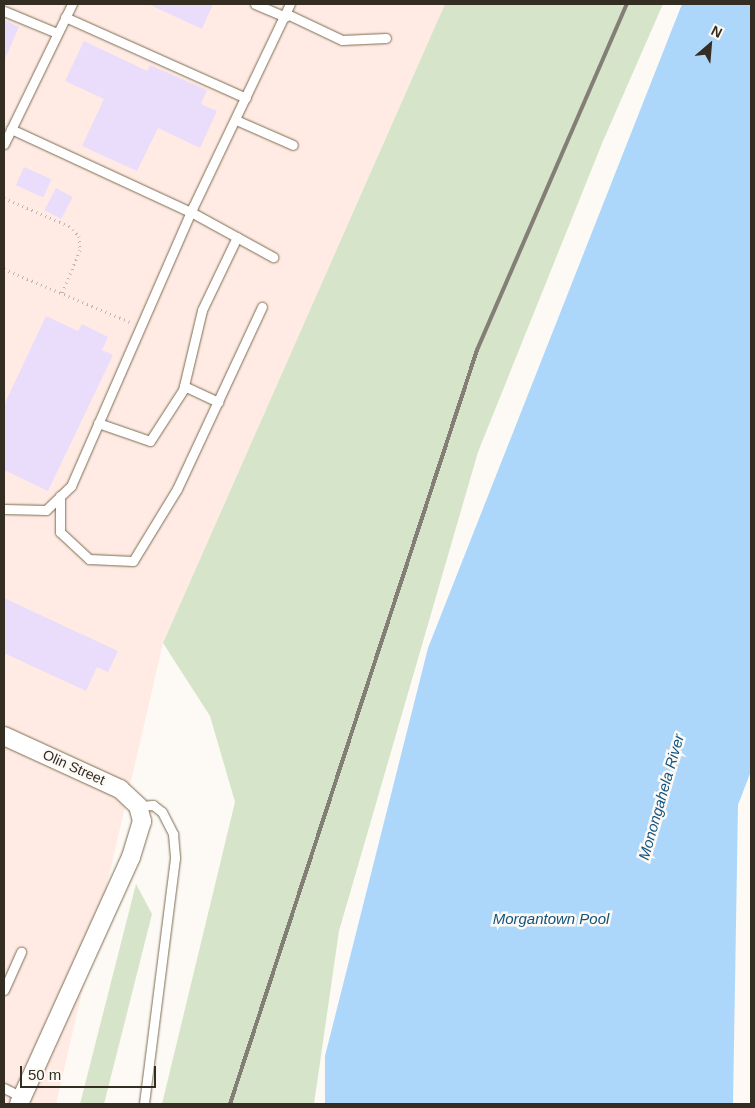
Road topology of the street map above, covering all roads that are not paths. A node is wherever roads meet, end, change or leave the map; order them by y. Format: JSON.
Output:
{"nodes":[{"id":1,"x":72,"y":4,"type":"edge"},
{"id":2,"x":255,"y":4,"type":"edge"},
{"id":3,"x":290,"y":4,"type":"edge"},
{"id":4,"x":4,"y":12,"type":"edge"},
{"id":5,"x":286,"y":16,"type":"junction"},
{"id":6,"x":65,"y":17,"type":"junction"},
{"id":7,"x":57,"y":33,"type":"junction"},
{"id":8,"x":386,"y":38,"type":"dead end"},
{"id":9,"x":246,"y":98,"type":"junction"},
{"id":10,"x":236,"y":120,"type":"junction"},
{"id":11,"x":11,"y":129,"type":"junction"},
{"id":12,"x":4,"y":144,"type":"edge"},
{"id":13,"x":294,"y":145,"type":"dead end"},
{"id":14,"x":191,"y":212,"type":"junction"},
{"id":15,"x":237,"y":237,"type":"junction"},
{"id":16,"x":273,"y":257,"type":"dead end"},
{"id":17,"x":262,"y":307,"type":"dead end"},
{"id":18,"x":184,"y":386,"type":"junction"},
{"id":19,"x":218,"y":402,"type":"junction"},
{"id":20,"x":98,"y":423,"type":"junction"},
{"id":21,"x":60,"y":496,"type":"junction"},
{"id":22,"x":4,"y":510,"type":"edge"},
{"id":23,"x":4,"y":736,"type":"edge"},
{"id":24,"x":138,"y":806,"type":"junction"},
{"id":25,"x":21,"y":952,"type":"dead end"},
{"id":26,"x":4,"y":990,"type":"edge"},
{"id":27,"x":4,"y":1088,"type":"edge"},
{"id":28,"x":21,"y":1101,"type":"edge"},
{"id":29,"x":144,"y":1104,"type":"edge"}],
"edges":[{"from":1,"to":6,"type":"lane"},
{"from":2,"to":5,"type":"lane"},
{"from":3,"to":5,"type":"lane"},
{"from":4,"to":7,"type":"lane"},
{"from":5,"to":8,"type":"lane"},
{"from":5,"to":9,"type":"lane"},
{"from":6,"to":7,"type":"lane"},
{"from":6,"to":9,"type":"lane"},
{"from":7,"to":11,"type":"lane"},
{"from":9,"to":10,"type":"lane"},
{"from":10,"to":13,"type":"lane"},
{"from":10,"to":14,"type":"lane"},
{"from":11,"to":12,"type":"lane"},
{"from":11,"to":14,"type":"lane"},
{"from":14,"to":15,"type":"lane"},
{"from":14,"to":20,"type":"lane"},
{"from":15,"to":16,"type":"lane"},
{"from":15,"to":18,"type":"lane"},
{"from":17,"to":19,"type":"lane"},
{"from":18,"to":19,"type":"lane"},
{"from":18,"to":20,"type":"lane"},
{"from":19,"to":21,"type":"lane"},
{"from":20,"to":21,"type":"lane"},
{"from":21,"to":22,"type":"lane"},
{"from":23,"to":24,"type":"street","name":"Olin Street"},
{"from":24,"to":28,"type":"street"},
{"from":24,"to":29,"type":"lane"},
{"from":25,"to":26,"type":"lane"},
{"from":27,"to":28,"type":"lane"}]}
